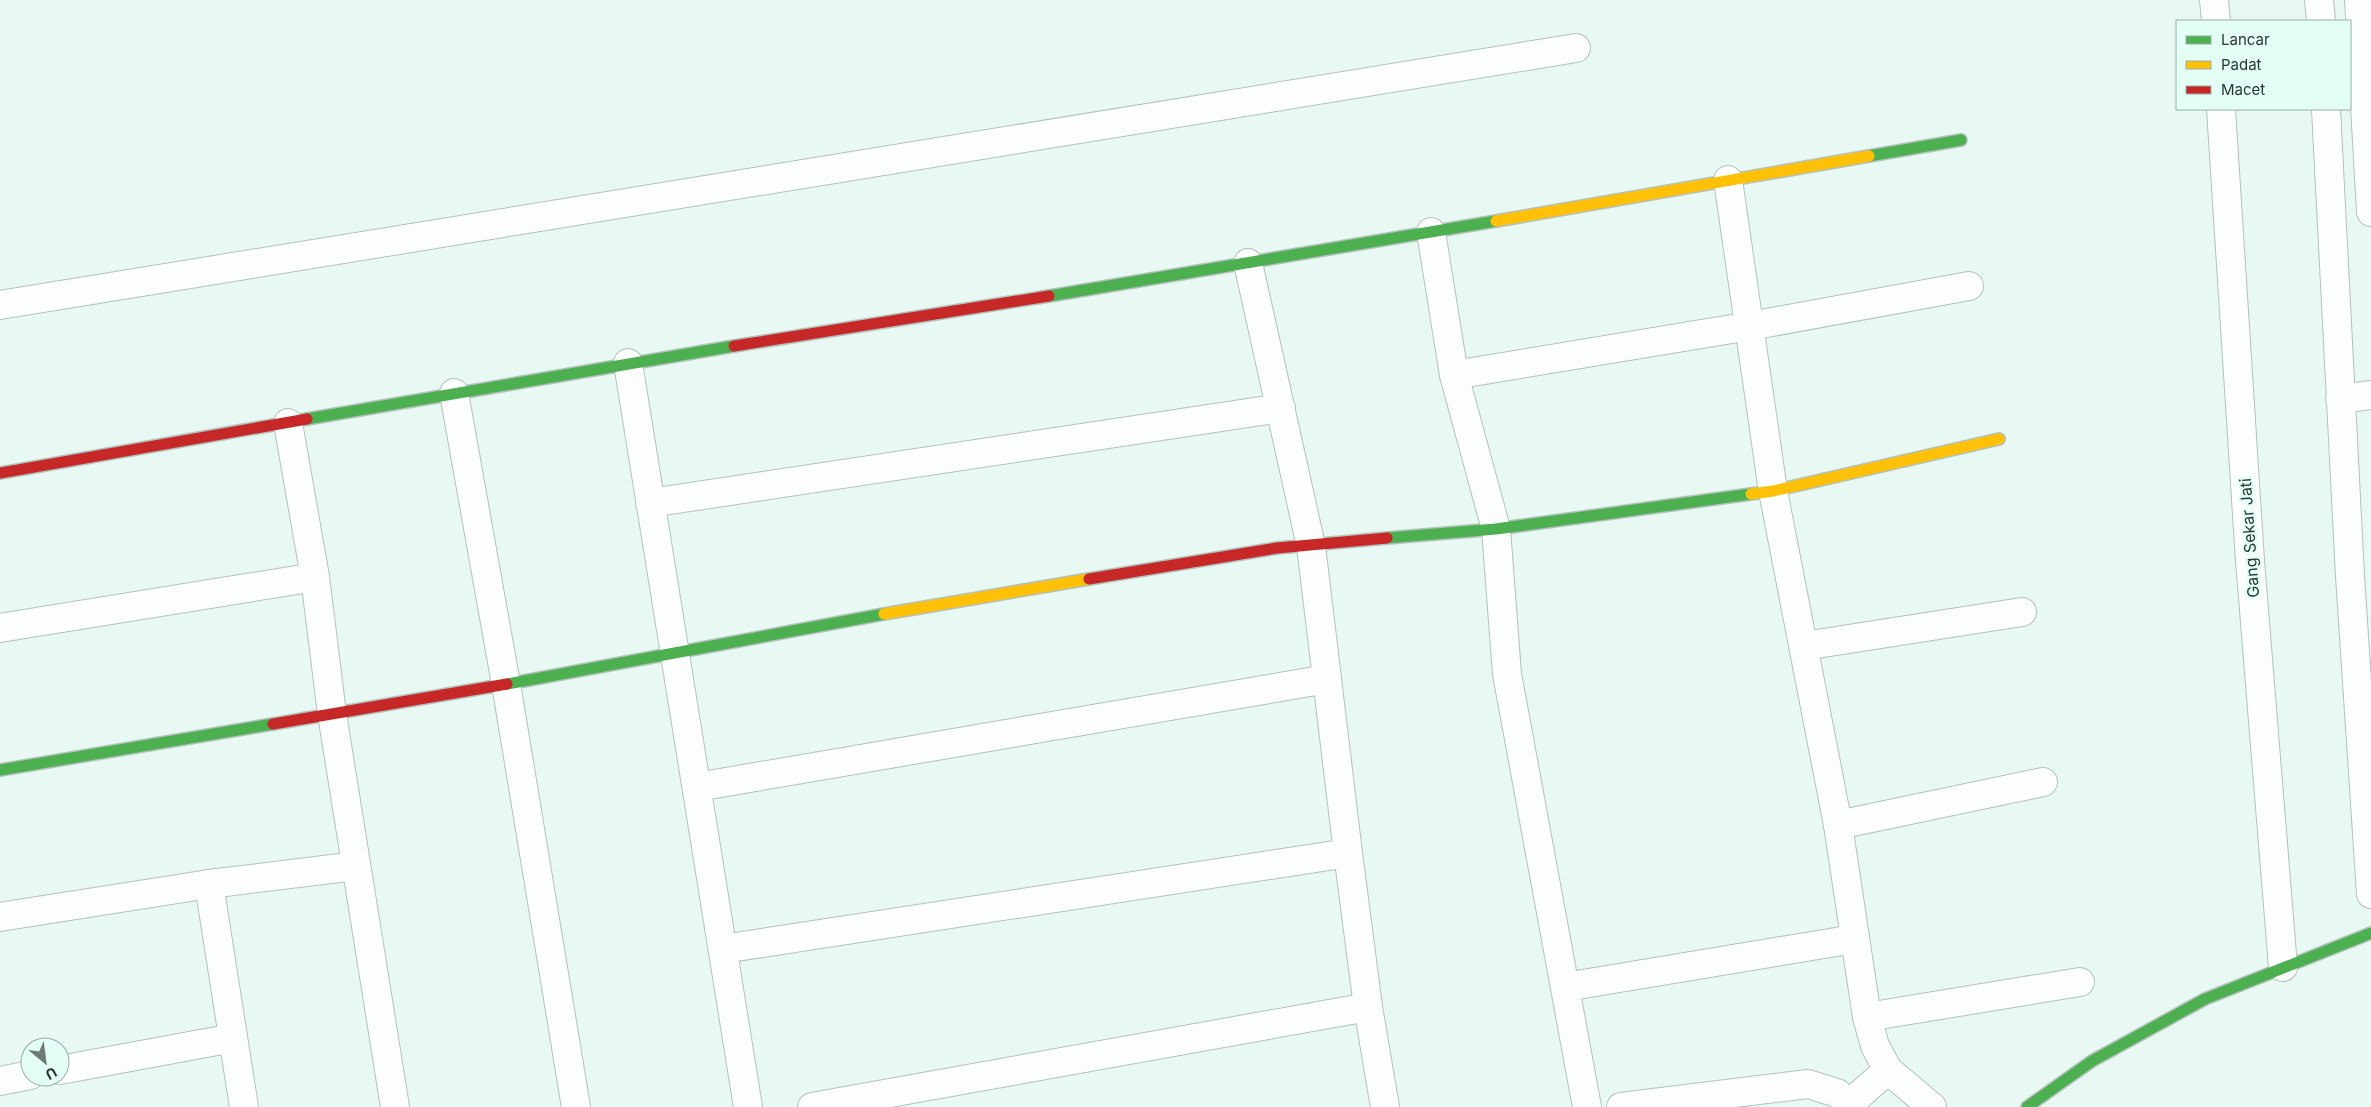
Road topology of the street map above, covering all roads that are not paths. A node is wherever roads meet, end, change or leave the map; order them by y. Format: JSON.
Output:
{"nodes":[{"id":1,"x":2214,"y":0,"type":"edge"},
{"id":2,"x":2319,"y":0,"type":"edge"},
{"id":3,"x":2359,"y":0,"type":"edge"},
{"id":4,"x":2216,"y":20,"type":"edge"},
{"id":5,"x":2321,"y":20,"type":"edge"},
{"id":6,"x":1576,"y":48,"type":"dead end"},
{"id":7,"x":2357,"y":82,"type":"edge"},
{"id":8,"x":2221,"y":110,"type":"edge"},
{"id":9,"x":2326,"y":110,"type":"edge"},
{"id":10,"x":1961,"y":140,"type":"dead end"},
{"id":11,"x":1728,"y":180,"type":"junction"},
{"id":12,"x":2371,"y":212,"type":"edge"},
{"id":13,"x":1430,"y":232,"type":"junction"},
{"id":14,"x":1248,"y":264,"type":"junction"},
{"id":15,"x":1969,"y":286,"type":"dead end"},
{"id":16,"x":0,"y":305,"type":"edge"},
{"id":17,"x":1750,"y":326,"type":"junction"},
{"id":18,"x":628,"y":363,"type":"junction"},
{"id":19,"x":1454,"y":375,"type":"junction"},
{"id":20,"x":454,"y":394,"type":"junction"},
{"id":21,"x":2371,"y":394,"type":"edge"},
{"id":22,"x":2340,"y":399,"type":"junction"},
{"id":23,"x":1281,"y":408,"type":"junction"},
{"id":24,"x":288,"y":423,"type":"junction"},
{"id":25,"x":1999,"y":439,"type":"dead end"},
{"id":26,"x":0,"y":473,"type":"edge"},
{"id":27,"x":1774,"y":491,"type":"junction"},
{"id":28,"x":650,"y":503,"type":"junction"},
{"id":29,"x":1496,"y":530,"type":"junction"},
{"id":30,"x":1311,"y":546,"type":"junction"},
{"id":31,"x":315,"y":577,"type":"junction"},
{"id":32,"x":2022,"y":612,"type":"dead end"},
{"id":33,"x":2362,"y":620,"type":"edge"},
{"id":34,"x":0,"y":628,"type":"edge"},
{"id":35,"x":1804,"y":646,"type":"junction"},
{"id":36,"x":676,"y":653,"type":"junction"},
{"id":37,"x":1328,"y":679,"type":"junction"},
{"id":38,"x":506,"y":684,"type":"junction"},
{"id":39,"x":332,"y":714,"type":"junction"},
{"id":40,"x":0,"y":770,"type":"edge"},
{"id":41,"x":2043,"y":782,"type":"dead end"},
{"id":42,"x":697,"y":787,"type":"junction"},
{"id":43,"x":1838,"y":825,"type":"junction"},
{"id":44,"x":1348,"y":854,"type":"junction"},
{"id":45,"x":356,"y":866,"type":"junction"},
{"id":46,"x":209,"y":884,"type":"junction"},
{"id":47,"x":2371,"y":894,"type":"edge"},
{"id":48,"x":0,"y":917,"type":"edge"},
{"id":49,"x":2371,"y":934,"type":"edge"},
{"id":50,"x":1854,"y":939,"type":"junction"},
{"id":51,"x":723,"y":949,"type":"junction"},
{"id":52,"x":2283,"y":967,"type":"junction"},
{"id":53,"x":2080,"y":982,"type":"dead end"},
{"id":54,"x":1565,"y":987,"type":"junction"},
{"id":55,"x":1368,"y":1006,"type":"junction"},
{"id":56,"x":1867,"y":1017,"type":"junction"},
{"id":57,"x":232,"y":1038,"type":"junction"},
{"id":58,"x":70,"y":1068,"type":"edge"},
{"id":59,"x":1888,"y":1070,"type":"junction"},
{"id":60,"x":20,"y":1077,"type":"edge"},
{"id":61,"x":0,"y":1081,"type":"edge"},
{"id":62,"x":1852,"y":1105,"type":"edge"},
{"id":63,"x":244,"y":1107,"type":"edge"},
{"id":64,"x":395,"y":1107,"type":"edge"},
{"id":65,"x":576,"y":1107,"type":"edge"},
{"id":66,"x":748,"y":1107,"type":"edge"},
{"id":67,"x":812,"y":1107,"type":"edge"},
{"id":68,"x":1384,"y":1107,"type":"edge"},
{"id":69,"x":1587,"y":1107,"type":"edge"},
{"id":70,"x":1621,"y":1107,"type":"edge"},
{"id":71,"x":1932,"y":1107,"type":"edge"},
{"id":72,"x":2027,"y":1107,"type":"edge"}],
"edges":[{"from":1,"to":4,"type":"street"},
{"from":2,"to":5,"type":"street"},
{"from":3,"to":7,"type":"street"},
{"from":6,"to":16,"type":"street"},
{"from":7,"to":12,"type":"street"},
{"from":8,"to":52,"type":"street","name":"Gang Sekar Jati"},
{"from":9,"to":22,"type":"street"},
{"from":10,"to":11,"type":"main road"},
{"from":11,"to":13,"type":"main road"},
{"from":11,"to":17,"type":"street"},
{"from":13,"to":14,"type":"main road"},
{"from":13,"to":19,"type":"street"},
{"from":14,"to":18,"type":"main road"},
{"from":14,"to":23,"type":"street"},
{"from":15,"to":17,"type":"street"},
{"from":17,"to":19,"type":"street"},
{"from":17,"to":27,"type":"street"},
{"from":18,"to":20,"type":"main road"},
{"from":18,"to":28,"type":"street"},
{"from":19,"to":29,"type":"street"},
{"from":20,"to":24,"type":"main road"},
{"from":20,"to":38,"type":"street"},
{"from":21,"to":22,"type":"street"},
{"from":22,"to":33,"type":"street"},
{"from":23,"to":28,"type":"street"},
{"from":23,"to":30,"type":"street"},
{"from":24,"to":26,"type":"main road"},
{"from":24,"to":31,"type":"street"},
{"from":25,"to":27,"type":"main road"},
{"from":27,"to":29,"type":"main road"},
{"from":27,"to":35,"type":"street"},
{"from":28,"to":36,"type":"street"},
{"from":29,"to":30,"type":"main road"},
{"from":29,"to":54,"type":"street"},
{"from":30,"to":36,"type":"main road"},
{"from":30,"to":37,"type":"street"},
{"from":31,"to":34,"type":"street"},
{"from":31,"to":39,"type":"street"},
{"from":32,"to":35,"type":"street"},
{"from":33,"to":47,"type":"street"},
{"from":35,"to":43,"type":"street"},
{"from":36,"to":38,"type":"main road"},
{"from":36,"to":42,"type":"street"},
{"from":37,"to":42,"type":"street"},
{"from":37,"to":44,"type":"street"},
{"from":38,"to":39,"type":"main road"},
{"from":38,"to":65,"type":"street"},
{"from":39,"to":40,"type":"main road"},
{"from":39,"to":45,"type":"street"},
{"from":41,"to":43,"type":"street"},
{"from":42,"to":51,"type":"street"},
{"from":43,"to":50,"type":"street"},
{"from":44,"to":51,"type":"street"},
{"from":44,"to":55,"type":"street"},
{"from":45,"to":46,"type":"street"},
{"from":45,"to":64,"type":"street"},
{"from":46,"to":48,"type":"street"},
{"from":46,"to":57,"type":"street"},
{"from":49,"to":52,"type":"main road"},
{"from":50,"to":54,"type":"street"},
{"from":50,"to":56,"type":"street"},
{"from":51,"to":66,"type":"street"},
{"from":52,"to":72,"type":"main road"},
{"from":53,"to":56,"type":"street"},
{"from":54,"to":69,"type":"street"},
{"from":55,"to":67,"type":"street"},
{"from":55,"to":68,"type":"street"},
{"from":56,"to":59,"type":"street"},
{"from":57,"to":58,"type":"street"},
{"from":57,"to":63,"type":"street"},
{"from":59,"to":62,"type":"street"},
{"from":59,"to":71,"type":"street"},
{"from":60,"to":61,"type":"street"},
{"from":62,"to":70,"type":"street"}]}
